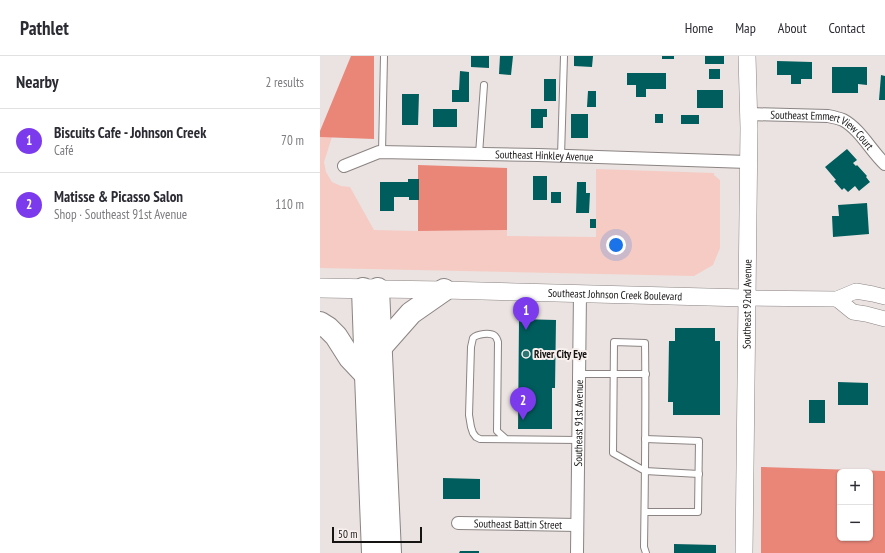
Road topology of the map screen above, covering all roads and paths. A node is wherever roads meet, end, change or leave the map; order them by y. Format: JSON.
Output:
{"nodes":[{"id":1,"x":384,"y":56,"type":"edge"},
{"id":2,"x":564,"y":56,"type":"edge"},
{"id":3,"x":747,"y":56,"type":"edge"},
{"id":4,"x":484,"y":85,"type":"dead end"},
{"id":5,"x":748,"y":114,"type":"junction"},
{"id":6,"x":382,"y":152,"type":"junction"},
{"id":7,"x":479,"y":154,"type":"junction"},
{"id":8,"x":561,"y":156,"type":"junction"},
{"id":9,"x":748,"y":162,"type":"junction"},
{"id":10,"x":885,"y":164,"type":"edge"},
{"id":11,"x":344,"y":166,"type":"dead end"},
{"id":12,"x":320,"y":288,"type":"edge"},
{"id":13,"x":371,"y":289,"type":"junction"},
{"id":14,"x":444,"y":290,"type":"junction"},
{"id":15,"x":580,"y":293,"type":"junction"},
{"id":16,"x":885,"y":297,"type":"edge"},
{"id":17,"x":746,"y":298,"type":"junction"},
{"id":18,"x":837,"y":298,"type":"junction"},
{"id":19,"x":885,"y":319,"type":"edge"},
{"id":20,"x":320,"y":323,"type":"edge"},
{"id":21,"x":381,"y":347,"type":"junction"},
{"id":22,"x":579,"y":374,"type":"junction"},
{"id":23,"x":614,"y":374,"type":"junction"},
{"id":24,"x":646,"y":374,"type":"junction"},
{"id":25,"x":366,"y":375,"type":"junction"},
{"id":26,"x":506,"y":439,"type":"junction"},
{"id":27,"x":578,"y":440,"type":"junction"},
{"id":28,"x":645,"y":440,"type":"junction"},
{"id":29,"x":645,"y":471,"type":"junction"},
{"id":30,"x":699,"y":474,"type":"junction"},
{"id":31,"x":645,"y":512,"type":"junction"},
{"id":32,"x":458,"y":523,"type":"dead end"},
{"id":33,"x":578,"y":525,"type":"junction"},
{"id":34,"x":373,"y":553,"type":"edge"},
{"id":35,"x":390,"y":553,"type":"edge"},
{"id":36,"x":577,"y":553,"type":"edge"},
{"id":37,"x":646,"y":553,"type":"edge"},
{"id":38,"x":744,"y":553,"type":"edge"}],
"edges":[{"from":1,"to":6,"type":"lane"},
{"from":2,"to":8,"type":"lane"},
{"from":3,"to":5,"type":"main road","name":"Southeast 92nd Avenue"},
{"from":4,"to":7,"type":"lane"},
{"from":5,"to":9,"type":"main road","name":"Southeast 92nd Avenue"},
{"from":5,"to":10,"type":"street","name":"Southeast Emmert View Court"},
{"from":6,"to":7,"type":"street","name":"Southeast Hinkley Avenue"},
{"from":6,"to":11,"type":"street","name":"Southeast Hinkley Avenue"},
{"from":7,"to":8,"type":"street","name":"Southeast Hinkley Avenue"},
{"from":8,"to":9,"type":"street","name":"Southeast Hinkley Avenue"},
{"from":9,"to":17,"type":"main road","name":"Southeast 92nd Avenue"},
{"from":12,"to":13,"type":"main road","name":"Southeast Johnson Creek Boulevard"},
{"from":13,"to":14,"type":"main road","name":"Southeast Johnson Creek Boulevard"},
{"from":13,"to":21,"type":"highway"},
{"from":13,"to":25,"type":"highway"},
{"from":14,"to":15,"type":"main road","name":"Southeast Johnson Creek Boulevard"},
{"from":14,"to":21,"type":"highway"},
{"from":15,"to":17,"type":"main road","name":"Southeast Johnson Creek Boulevard"},
{"from":15,"to":22,"type":"street","name":"Southeast 91st Avenue"},
{"from":16,"to":18,"type":"street","name":"Southeast Johnson Creek Boulevard"},
{"from":17,"to":18,"type":"street","name":"Southeast Johnson Creek Boulevard"},
{"from":17,"to":38,"type":"main road","name":"Southeast 92nd Avenue"},
{"from":18,"to":19,"type":"street"},
{"from":20,"to":25,"type":"highway"},
{"from":21,"to":35,"type":"highway"},
{"from":22,"to":23,"type":"lane"},
{"from":22,"to":27,"type":"street","name":"Southeast 91st Avenue"},
{"from":23,"to":24,"type":"lane"},
{"from":23,"to":24,"type":"lane"},
{"from":23,"to":29,"type":"lane"},
{"from":24,"to":28,"type":"lane"},
{"from":25,"to":34,"type":"highway"},
{"from":26,"to":26,"type":"lane"},
{"from":26,"to":27,"type":"lane"},
{"from":27,"to":33,"type":"street","name":"Southeast 91st Avenue"},
{"from":28,"to":29,"type":"lane"},
{"from":28,"to":30,"type":"lane"},
{"from":29,"to":30,"type":"lane"},
{"from":29,"to":31,"type":"lane"},
{"from":30,"to":31,"type":"lane"},
{"from":31,"to":37,"type":"lane"},
{"from":32,"to":33,"type":"street","name":"Southeast Battin Street"},
{"from":33,"to":36,"type":"street","name":"Southeast 91st Avenue"}]}
